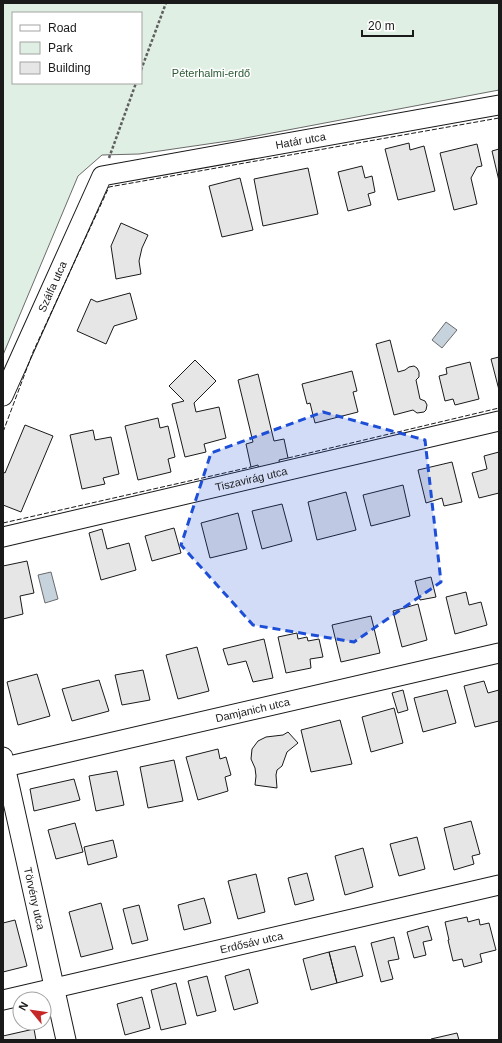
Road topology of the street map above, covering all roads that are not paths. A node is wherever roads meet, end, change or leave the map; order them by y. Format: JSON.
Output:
{"nodes":[{"id":1,"x":499,"y":105,"type":"edge"},
{"id":2,"x":102,"y":176,"type":"joint"},
{"id":3,"x":3,"y":396,"type":"edge"},
{"id":4,"x":499,"y":421,"type":"edge"},
{"id":5,"x":3,"y":537,"type":"edge"},
{"id":6,"x":499,"y":653,"type":"edge"},
{"id":7,"x":4,"y":762,"type":"edge"},
{"id":8,"x":499,"y":885,"type":"edge"},
{"id":9,"x":54,"y":988,"type":"junction"},
{"id":10,"x":3,"y":1000,"type":"edge"},
{"id":11,"x":66,"y":1040,"type":"edge"}],
"edges":[{"from":1,"to":2,"type":"street","name":"Határ utca"},
{"from":2,"to":3,"type":"street","name":"Szálfa utca"},
{"from":4,"to":5,"type":"street","name":"Tiszavirág utca"},
{"from":6,"to":7,"type":"street","name":"Damjanich utca"},
{"from":7,"to":9,"type":"street","name":"Törvény utca"},
{"from":8,"to":9,"type":"street","name":"Erdősáv utca"},
{"from":9,"to":10,"type":"street","name":"Erdősáv utca"},
{"from":9,"to":11,"type":"street","name":"Törvény utca"}]}
